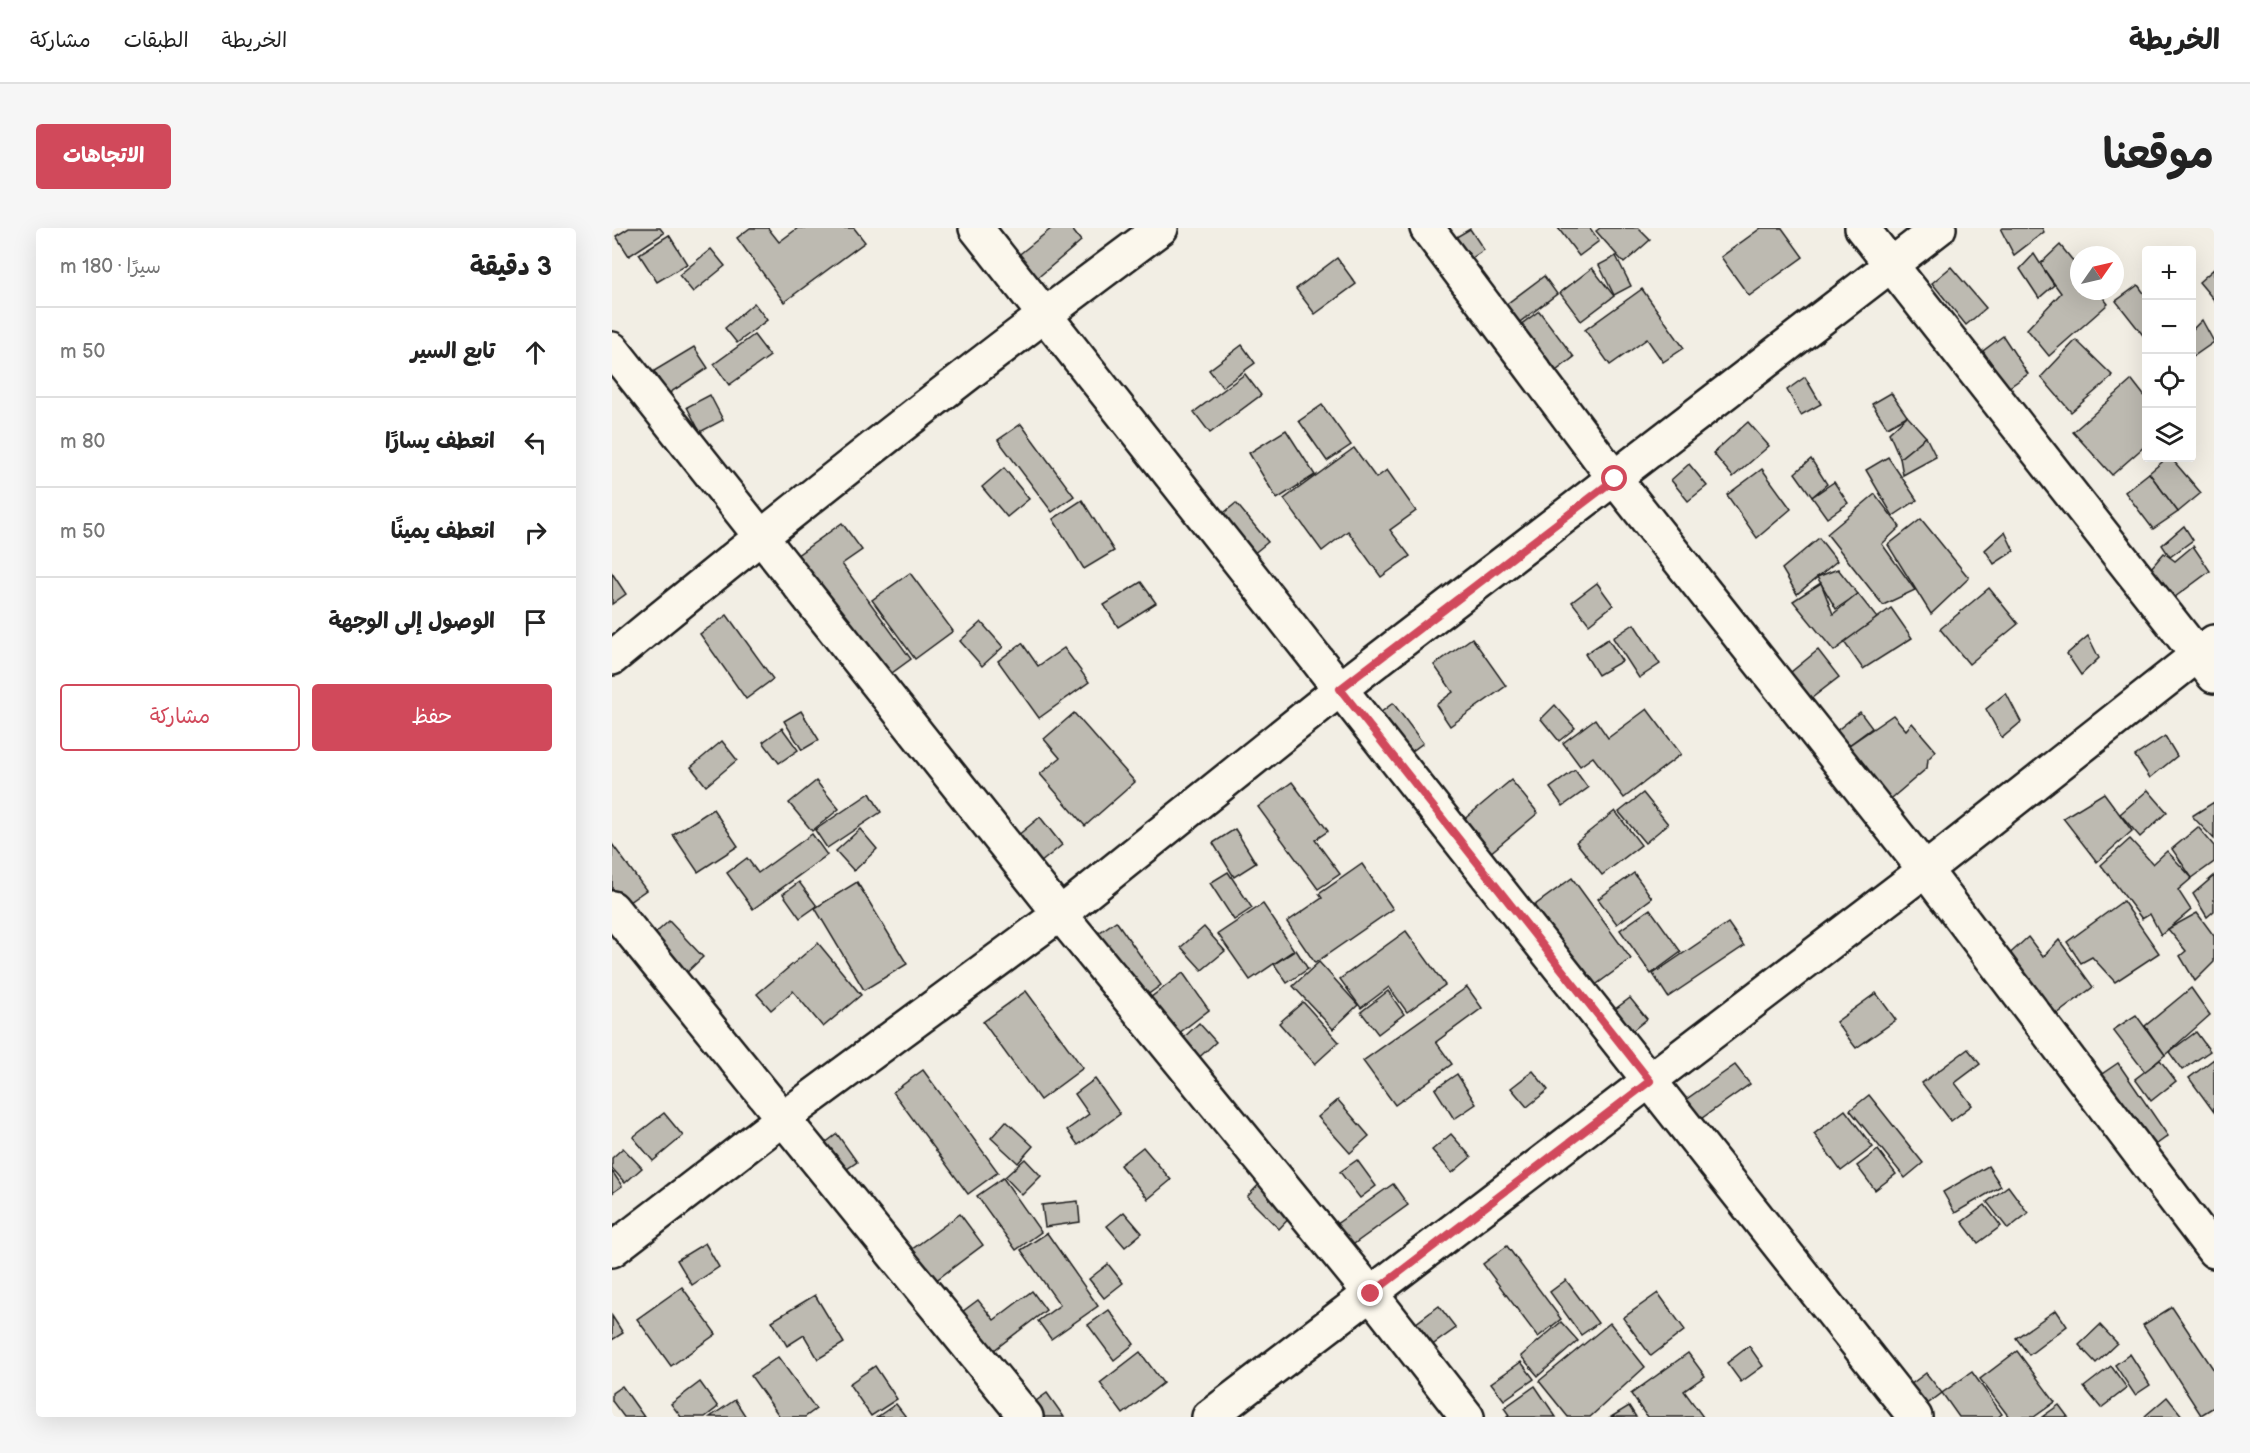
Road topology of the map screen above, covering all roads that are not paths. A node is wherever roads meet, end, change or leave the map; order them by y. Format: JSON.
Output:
{"nodes":[{"id":1,"x":976,"y":228,"type":"edge"},
{"id":2,"x":1161,"y":228,"type":"edge"},
{"id":3,"x":1427,"y":228,"type":"edge"},
{"id":4,"x":1862,"y":228,"type":"edge"},
{"id":5,"x":1939,"y":228,"type":"edge"},
{"id":6,"x":1892,"y":266,"type":"junction"},
{"id":7,"x":1045,"y":314,"type":"junction"},
{"id":8,"x":612,"y":349,"type":"edge"},
{"id":9,"x":1615,"y":479,"type":"junction"},
{"id":10,"x":761,"y":535,"type":"junction"},
{"id":11,"x":612,"y":658,"type":"edge"},
{"id":12,"x":2208,"y":658,"type":"edge"},
{"id":13,"x":1340,"y":689,"type":"junction"},
{"id":14,"x":1925,"y":870,"type":"junction"},
{"id":15,"x":612,"y":908,"type":"edge"},
{"id":16,"x":1060,"y":914,"type":"junction"},
{"id":17,"x":1650,"y":1081,"type":"junction"},
{"id":18,"x":782,"y":1119,"type":"junction"},
{"id":19,"x":2212,"y":1244,"type":"edge"},
{"id":20,"x":612,"y":1250,"type":"edge"},
{"id":21,"x":1371,"y":1294,"type":"junction"},
{"id":22,"x":1026,"y":1417,"type":"edge"},
{"id":23,"x":1209,"y":1417,"type":"edge"},
{"id":24,"x":1467,"y":1417,"type":"edge"},
{"id":25,"x":1915,"y":1417,"type":"edge"}],
"edges":[{"from":1,"to":7,"type":"street"},
{"from":2,"to":7,"type":"street"},
{"from":3,"to":9,"type":"street"},
{"from":4,"to":6,"type":"street"},
{"from":5,"to":6,"type":"street"},
{"from":6,"to":9,"type":"street"},
{"from":6,"to":12,"type":"street"},
{"from":7,"to":10,"type":"street"},
{"from":7,"to":13,"type":"street"},
{"from":8,"to":10,"type":"street"},
{"from":9,"to":13,"type":"street"},
{"from":9,"to":14,"type":"street"},
{"from":10,"to":11,"type":"street"},
{"from":10,"to":16,"type":"street"},
{"from":12,"to":14,"type":"street"},
{"from":13,"to":16,"type":"street"},
{"from":13,"to":17,"type":"street"},
{"from":14,"to":17,"type":"street"},
{"from":14,"to":19,"type":"street"},
{"from":15,"to":18,"type":"street"},
{"from":16,"to":18,"type":"street"},
{"from":16,"to":21,"type":"street"},
{"from":17,"to":21,"type":"street"},
{"from":17,"to":25,"type":"street"},
{"from":18,"to":20,"type":"street"},
{"from":18,"to":22,"type":"street"},
{"from":21,"to":23,"type":"street"},
{"from":21,"to":24,"type":"street"}]}
